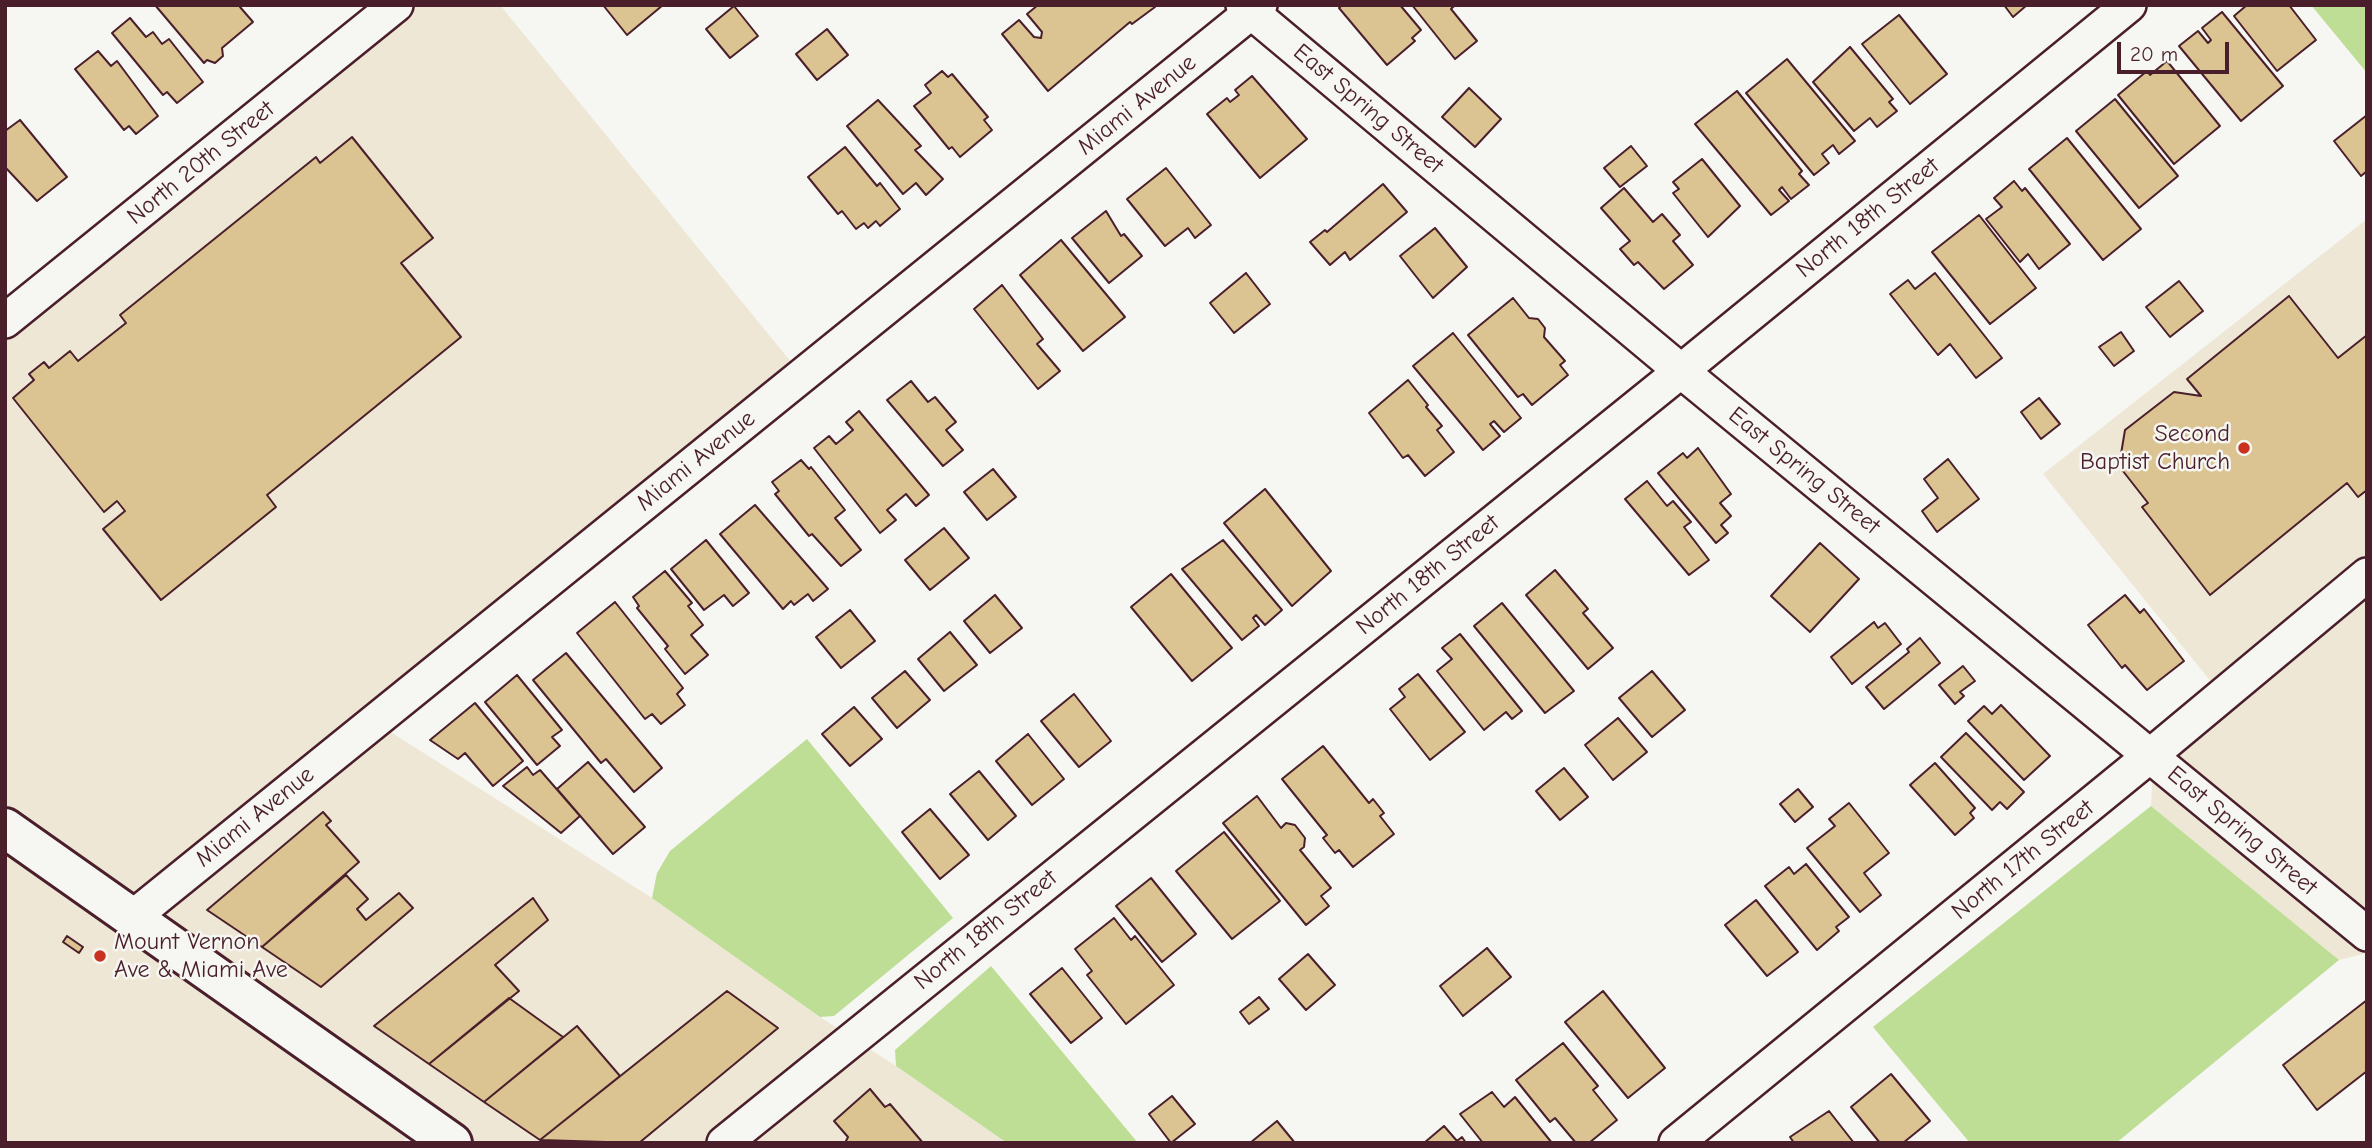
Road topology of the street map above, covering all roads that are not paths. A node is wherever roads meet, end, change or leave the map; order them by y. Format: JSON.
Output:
{"nodes":[{"id":1,"x":396,"y":5,"type":"edge"},
{"id":2,"x":2129,"y":5,"type":"edge"},
{"id":3,"x":1252,"y":8,"type":"edge"},
{"id":4,"x":5,"y":320,"type":"edge"},
{"id":5,"x":1681,"y":371,"type":"junction"},
{"id":6,"x":2367,"y":575,"type":"edge"},
{"id":7,"x":2151,"y":755,"type":"junction"},
{"id":8,"x":5,"y":828,"type":"edge"},
{"id":9,"x":132,"y":917,"type":"junction"},
{"id":10,"x":2367,"y":934,"type":"edge"},
{"id":11,"x":452,"y":1143,"type":"edge"},
{"id":12,"x":724,"y":1143,"type":"edge"},
{"id":13,"x":1676,"y":1143,"type":"edge"}],
"edges":[{"from":1,"to":4,"type":"street","name":"North 20th Street"},
{"from":2,"to":5,"type":"street","name":"North 18th Street"},
{"from":3,"to":5,"type":"street","name":"East Spring Street"},
{"from":3,"to":9,"type":"street","name":"Miami Avenue"},
{"from":5,"to":7,"type":"street","name":"East Spring Street"},
{"from":5,"to":12,"type":"street","name":"North 18th Street"},
{"from":6,"to":7,"type":"street","name":"North 17th Street"},
{"from":7,"to":10,"type":"street","name":"East Spring Street"},
{"from":7,"to":13,"type":"street","name":"North 17th Street"},
{"from":8,"to":9,"type":"street"},
{"from":9,"to":11,"type":"street"}]}
